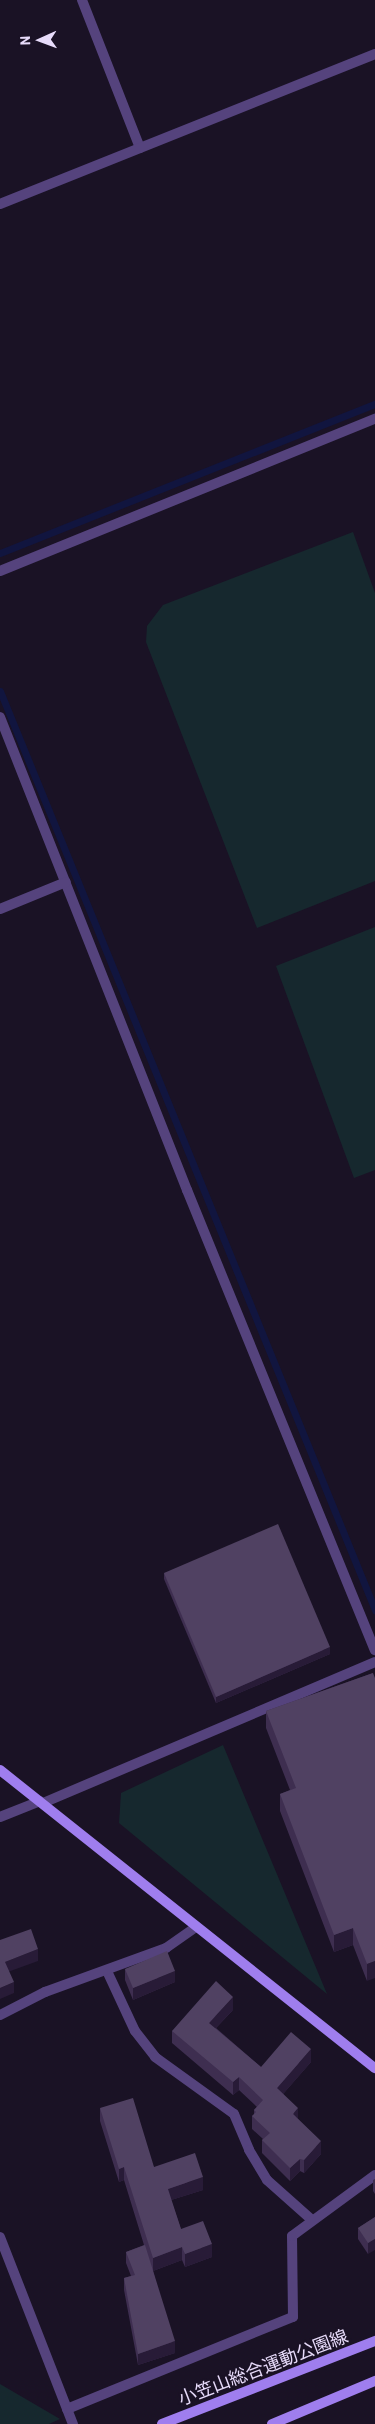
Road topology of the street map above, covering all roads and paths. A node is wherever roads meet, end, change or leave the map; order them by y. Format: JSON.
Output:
{"nodes":[{"id":1,"x":82,"y":0,"type":"edge"},
{"id":2,"x":375,"y":54,"type":"edge"},
{"id":3,"x":140,"y":148,"type":"junction"},
{"id":4,"x":0,"y":204,"type":"edge"},
{"id":5,"x":375,"y":419,"type":"edge"},
{"id":6,"x":0,"y":571,"type":"edge"},
{"id":7,"x":0,"y":717,"type":"edge"},
{"id":8,"x":66,"y":882,"type":"junction"},
{"id":9,"x":0,"y":908,"type":"edge"},
{"id":10,"x":375,"y":1650,"type":"edge"},
{"id":11,"x":375,"y":1662,"type":"edge"},
{"id":12,"x":0,"y":1770,"type":"edge"},
{"id":13,"x":42,"y":1802,"type":"junction"},
{"id":14,"x":0,"y":1817,"type":"edge"},
{"id":15,"x":196,"y":1927,"type":"junction"},
{"id":16,"x":107,"y":1972,"type":"junction"},
{"id":17,"x":0,"y":2015,"type":"edge"},
{"id":18,"x":375,"y":2068,"type":"edge"},
{"id":19,"x":375,"y":2175,"type":"edge"},
{"id":20,"x":311,"y":2219,"type":"junction"},
{"id":21,"x":0,"y":2238,"type":"edge"},
{"id":22,"x":375,"y":2341,"type":"edge"},
{"id":23,"x":375,"y":2381,"type":"edge"},
{"id":24,"x":67,"y":2409,"type":"junction"},
{"id":25,"x":73,"y":2424,"type":"edge"},
{"id":26,"x":162,"y":2424,"type":"edge"},
{"id":27,"x":272,"y":2424,"type":"edge"}],
"edges":[{"from":1,"to":3,"type":"street"},
{"from":2,"to":3,"type":"street"},
{"from":3,"to":4,"type":"street"},
{"from":5,"to":6,"type":"street"},
{"from":7,"to":8,"type":"street"},
{"from":8,"to":9,"type":"street"},
{"from":8,"to":10,"type":"street"},
{"from":11,"to":13,"type":"street"},
{"from":12,"to":13,"type":"street"},
{"from":13,"to":14,"type":"street"},
{"from":13,"to":15,"type":"street"},
{"from":15,"to":16,"type":"street"},
{"from":15,"to":18,"type":"street"},
{"from":16,"to":17,"type":"street"},
{"from":16,"to":20,"type":"street"},
{"from":19,"to":20,"type":"street"},
{"from":20,"to":24,"type":"street"},
{"from":21,"to":24,"type":"street"},
{"from":22,"to":26,"type":"street","name":"小笠山総合運動公園線"},
{"from":23,"to":27,"type":"street"},
{"from":24,"to":25,"type":"street"}]}
